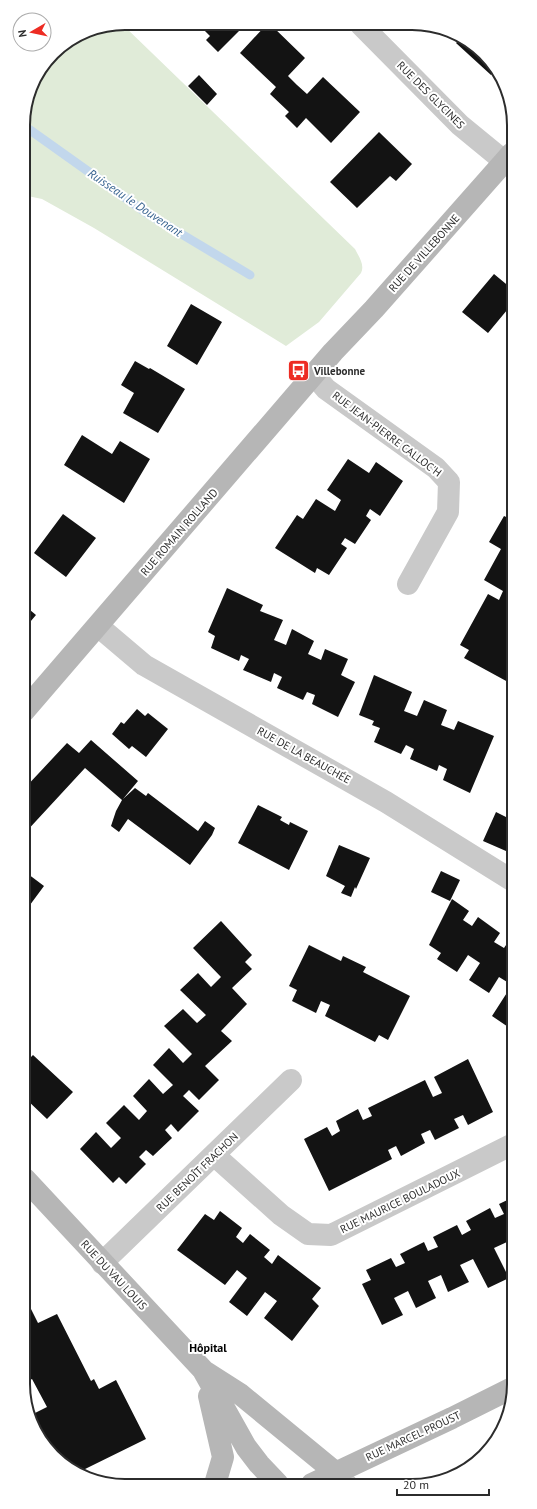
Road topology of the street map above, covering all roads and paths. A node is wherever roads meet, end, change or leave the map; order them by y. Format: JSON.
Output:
{"nodes":[{"id":1,"x":367,"y":30,"type":"edge"},
{"id":2,"x":507,"y":156,"type":"edge"},
{"id":3,"x":507,"y":158,"type":"edge"},
{"id":4,"x":333,"y":352,"type":"joint"},
{"id":5,"x":314,"y":375,"type":"junction"},
{"id":6,"x":408,"y":584,"type":"dead end"},
{"id":7,"x":98,"y":626,"type":"junction"},
{"id":8,"x":30,"y":704,"type":"edge"},
{"id":9,"x":507,"y":877,"type":"edge"},
{"id":10,"x":292,"y":1080,"type":"dead end"},
{"id":11,"x":507,"y":1147,"type":"edge"},
{"id":12,"x":214,"y":1155,"type":"junction"},
{"id":13,"x":30,"y":1184,"type":"edge"},
{"id":14,"x":102,"y":1263,"type":"junction"},
{"id":15,"x":204,"y":1371,"type":"junction"},
{"id":16,"x":507,"y":1391,"type":"edge"},
{"id":17,"x":342,"y":1478,"type":"edge"},
{"id":18,"x":216,"y":1479,"type":"edge"},
{"id":19,"x":273,"y":1479,"type":"edge"}],
"edges":[{"from":1,"to":2,"type":"street","name":"RUE DES GLYCINES"},
{"from":3,"to":4,"type":"street","name":"RUE DE VILLEBONNE"},
{"from":4,"to":5,"type":"street","name":"RUE ROMAIN ROLLAND"},
{"from":5,"to":6,"type":"street","name":"RUE JEAN-PIERRE CALLOC'H"},
{"from":5,"to":7,"type":"street","name":"RUE ROMAIN ROLLAND"},
{"from":7,"to":8,"type":"street","name":"RUE ROMAIN ROLLAND"},
{"from":7,"to":9,"type":"street","name":"RUE DE LA BEAUCHÉE"},
{"from":10,"to":12,"type":"street","name":"RUE BENOÎT FRACHON"},
{"from":11,"to":12,"type":"street","name":"RUE MAURICE BOULADOUX"},
{"from":12,"to":14,"type":"street","name":"RUE BENOÎT FRACHON"},
{"from":13,"to":14,"type":"street","name":"RUE DU VAU LOUIS"},
{"from":14,"to":15,"type":"street","name":"RUE DU VAU LOUIS"},
{"from":15,"to":17,"type":"street","name":"RUE DU VAU LOUIS"},
{"from":15,"to":18,"type":"street"},
{"from":15,"to":19,"type":"street","name":"RUE DU VAU LOUIS"},
{"from":16,"to":17,"type":"street","name":"RUE MARCEL PROUST"}]}
